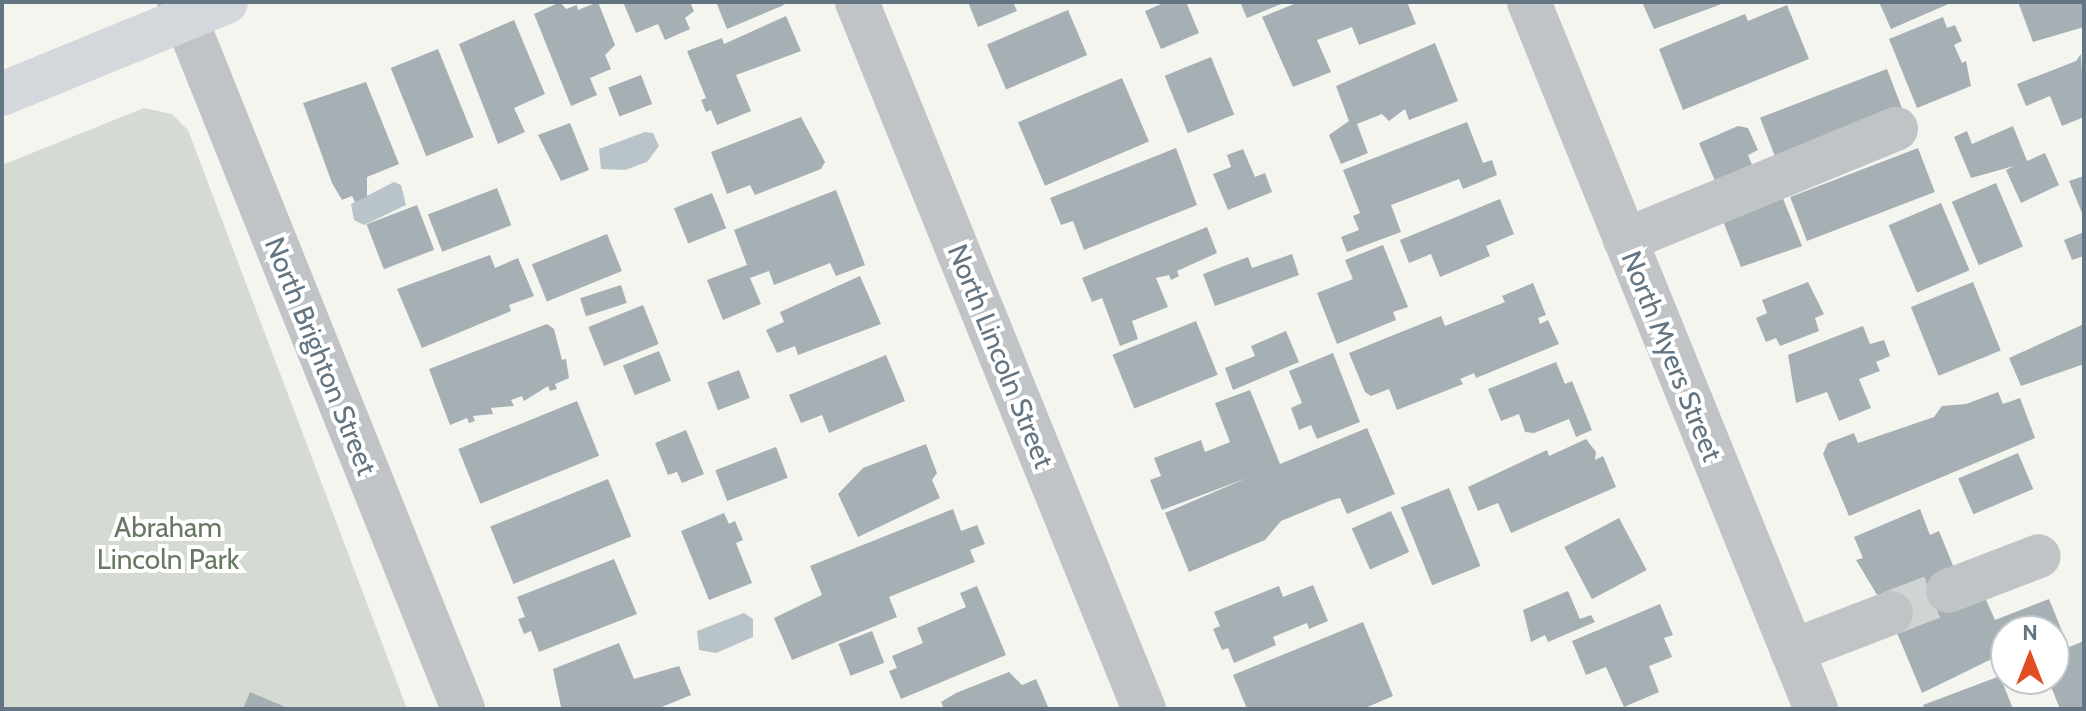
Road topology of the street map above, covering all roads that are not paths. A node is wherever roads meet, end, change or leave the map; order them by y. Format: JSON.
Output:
{"nodes":[{"id":1,"x":226,"y":2,"type":"edge"},
{"id":2,"x":857,"y":2,"type":"edge"},
{"id":3,"x":1529,"y":2,"type":"edge"},
{"id":4,"x":182,"y":10,"type":"edge"},
{"id":5,"x":2,"y":94,"type":"edge"},
{"id":6,"x":1896,"y":129,"type":"dead end"},
{"id":7,"x":1625,"y":240,"type":"junction"},
{"id":8,"x":2039,"y":556,"type":"dead end"},
{"id":9,"x":1948,"y":591,"type":"tunnel mouth"},
{"id":10,"x":1891,"y":613,"type":"tunnel mouth"},
{"id":11,"x":1792,"y":651,"type":"junction"},
{"id":12,"x":463,"y":709,"type":"edge"},
{"id":13,"x":1144,"y":709,"type":"edge"},
{"id":14,"x":1816,"y":709,"type":"edge"}],
"edges":[{"from":1,"to":4,"type":"main road"},
{"from":2,"to":13,"type":"street","name":"North Lincoln Street"},
{"from":3,"to":7,"type":"street","name":"North Myers Street"},
{"from":4,"to":5,"type":"main road"},
{"from":4,"to":12,"type":"street","name":"North Brighton Street"},
{"from":6,"to":7,"type":"street"},
{"from":7,"to":11,"type":"street","name":"North Myers Street"},
{"from":8,"to":9,"type":"street"},
{"from":10,"to":11,"type":"street"},
{"from":11,"to":14,"type":"street","name":"North Myers Street"}]}
